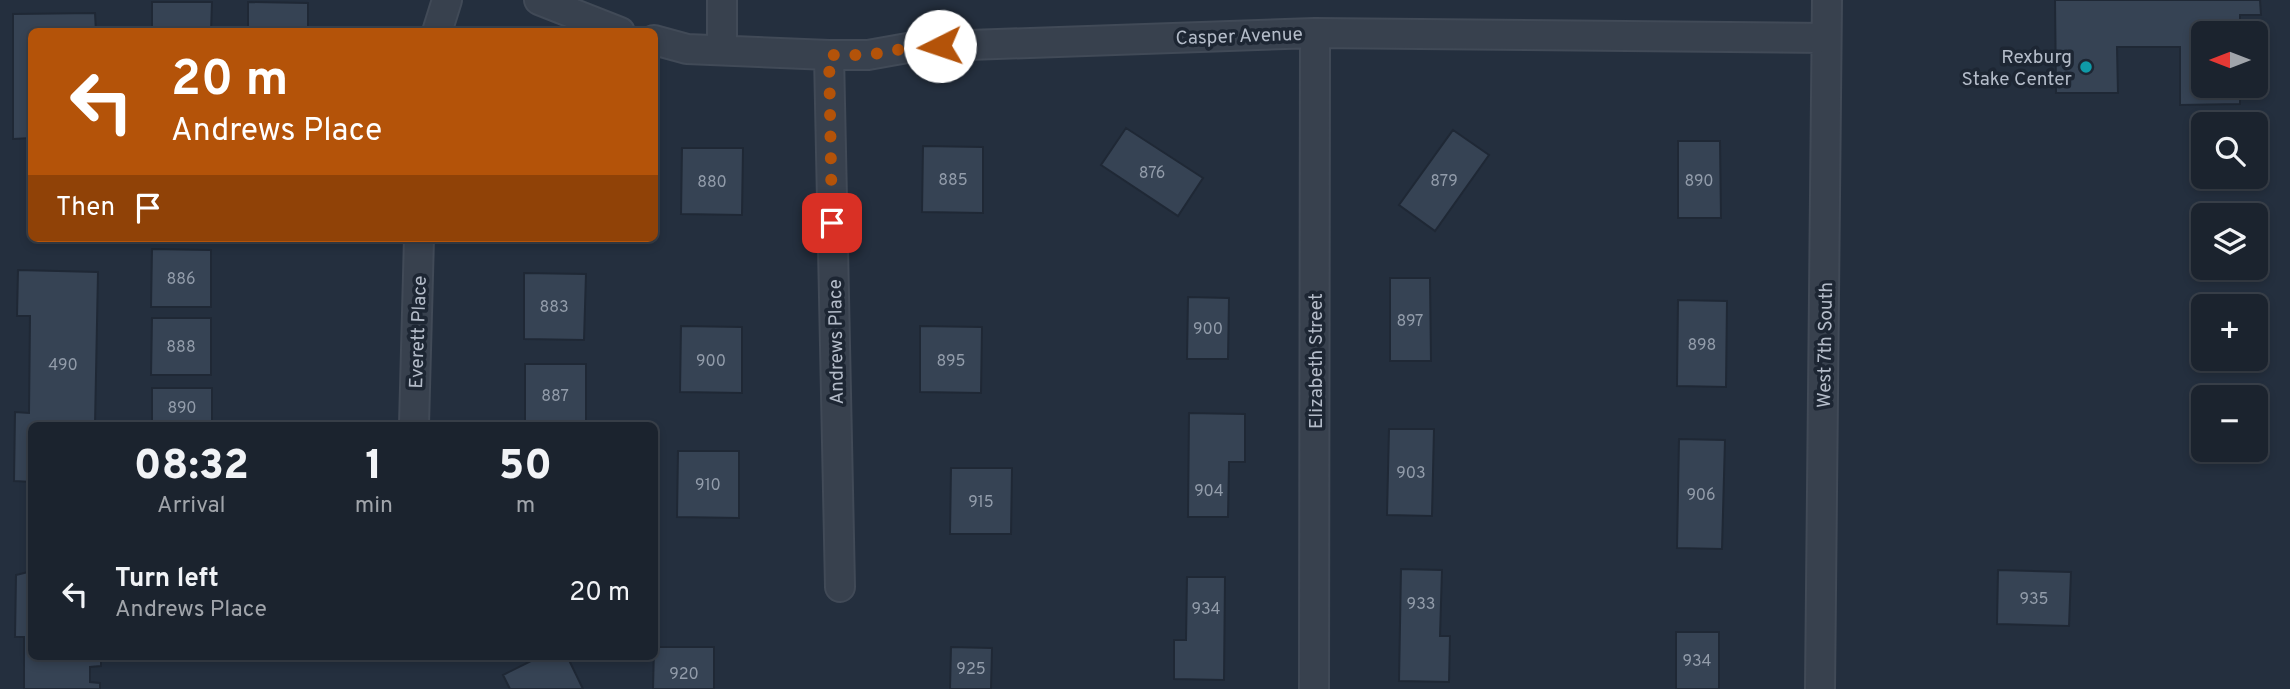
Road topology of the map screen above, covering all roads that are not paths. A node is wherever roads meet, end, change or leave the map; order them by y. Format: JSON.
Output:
{"nodes":[{"id":1,"x":447,"y":0,"type":"edge"},
{"id":2,"x":539,"y":0,"type":"edge"},
{"id":3,"x":722,"y":0,"type":"edge"},
{"id":4,"x":1827,"y":0,"type":"edge"},
{"id":5,"x":438,"y":28,"type":"edge"},
{"id":6,"x":610,"y":28,"type":"edge"},
{"id":7,"x":1315,"y":33,"type":"junction"},
{"id":8,"x":1826,"y":38,"type":"junction"},
{"id":9,"x":658,"y":41,"type":"edge"},
{"id":10,"x":722,"y":50,"type":"junction"},
{"id":11,"x":829,"y":55,"type":"junction"},
{"id":12,"x":419,"y":242,"type":"edge"},
{"id":13,"x":414,"y":422,"type":"edge"},
{"id":14,"x":840,"y":587,"type":"dead end"},
{"id":15,"x":1314,"y":689,"type":"edge"},
{"id":16,"x":1820,"y":689,"type":"edge"}],
"edges":[{"from":1,"to":5,"type":"street"},
{"from":2,"to":6,"type":"street"},
{"from":3,"to":10,"type":"street"},
{"from":4,"to":8,"type":"street","name":"West 7th South"},
{"from":7,"to":8,"type":"street","name":"Casper Avenue"},
{"from":7,"to":11,"type":"street","name":"Casper Avenue"},
{"from":7,"to":15,"type":"street","name":"Elizabeth Street"},
{"from":8,"to":16,"type":"street","name":"West 7th South"},
{"from":9,"to":10,"type":"street","name":"Casper Avenue"},
{"from":10,"to":11,"type":"street","name":"Casper Avenue"},
{"from":11,"to":14,"type":"street","name":"Andrews Place"},
{"from":12,"to":13,"type":"street","name":"Everett Place"}]}
